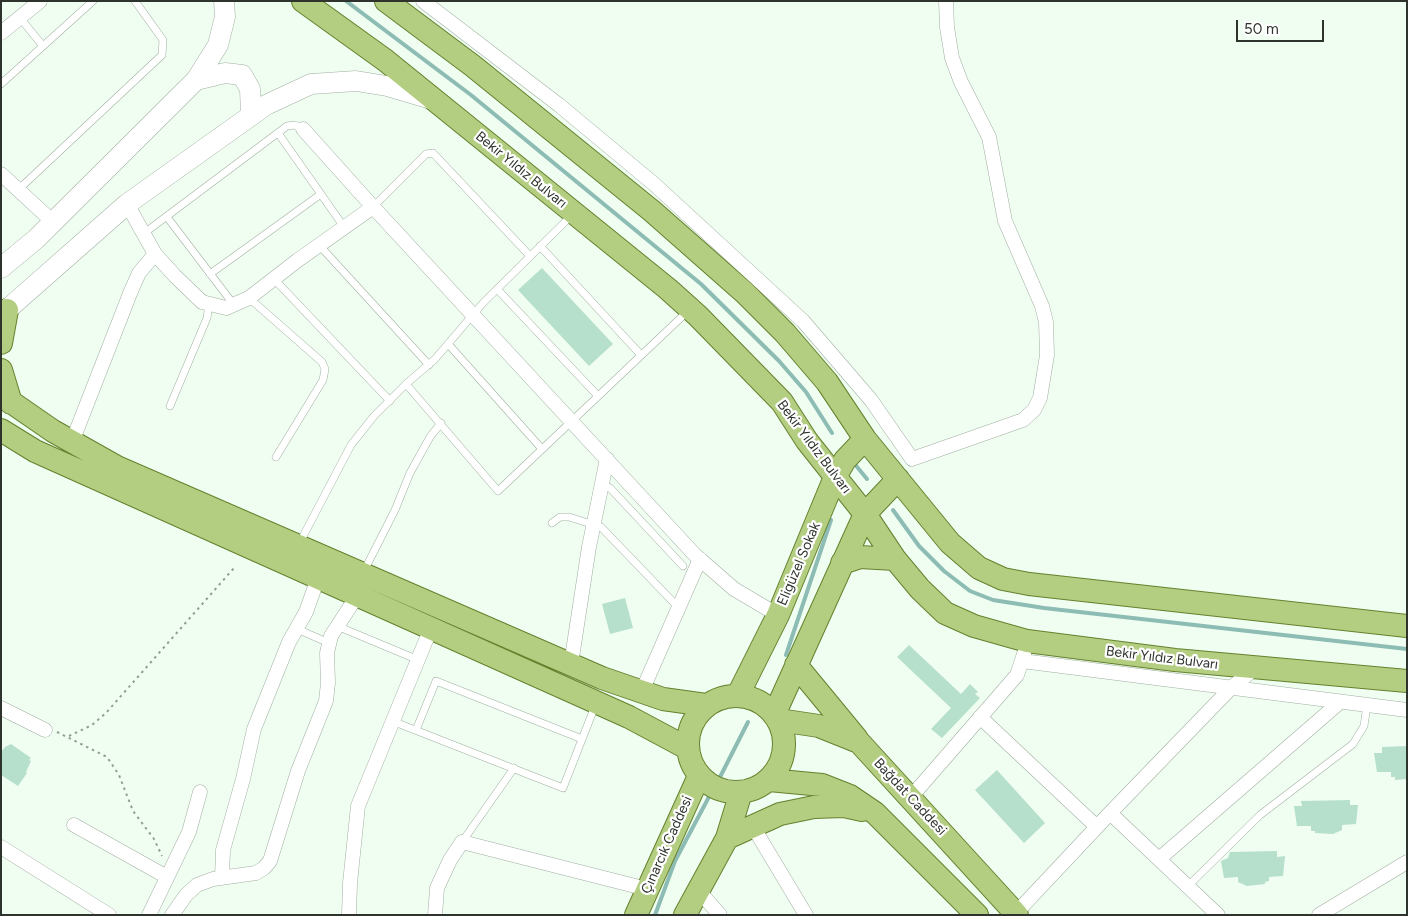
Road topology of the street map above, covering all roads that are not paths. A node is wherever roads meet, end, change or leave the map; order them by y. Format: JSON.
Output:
{"nodes":[{"id":1,"x":40,"y":1,"type":"edge"},
{"id":2,"x":93,"y":1,"type":"edge"},
{"id":3,"x":135,"y":1,"type":"edge"},
{"id":4,"x":224,"y":1,"type":"edge"},
{"id":5,"x":302,"y":1,"type":"edge"},
{"id":6,"x":386,"y":1,"type":"edge"},
{"id":7,"x":423,"y":1,"type":"edge"},
{"id":8,"x":946,"y":1,"type":"edge"},
{"id":9,"x":20,"y":18,"type":"junction"},
{"id":10,"x":1,"y":33,"type":"edge"},
{"id":11,"x":43,"y":46,"type":"junction"},
{"id":12,"x":196,"y":80,"type":"junction"},
{"id":13,"x":1,"y":84,"type":"edge"},
{"id":14,"x":433,"y":99,"type":"junction"},
{"id":15,"x":251,"y":116,"type":"junction"},
{"id":16,"x":304,"y":129,"type":"joint"},
{"id":17,"x":278,"y":134,"type":"junction"},
{"id":18,"x":1,"y":174,"type":"edge"},
{"id":19,"x":19,"y":189,"type":"junction"},
{"id":20,"x":321,"y":194,"type":"junction"},
{"id":21,"x":127,"y":204,"type":"junction"},
{"id":22,"x":373,"y":207,"type":"junction"},
{"id":23,"x":574,"y":213,"type":"junction"},
{"id":24,"x":167,"y":217,"type":"junction"},
{"id":25,"x":53,"y":222,"type":"junction"},
{"id":26,"x":344,"y":227,"type":"junction"},
{"id":27,"x":143,"y":235,"type":"junction"},
{"id":28,"x":319,"y":244,"type":"junction"},
{"id":29,"x":540,"y":246,"type":"junction"},
{"id":30,"x":155,"y":254,"type":"junction"},
{"id":31,"x":530,"y":256,"type":"junction"},
{"id":32,"x":1,"y":268,"type":"edge"},
{"id":33,"x":210,"y":274,"type":"junction"},
{"id":34,"x":274,"y":279,"type":"junction"},
{"id":35,"x":497,"y":289,"type":"junction"},
{"id":36,"x":248,"y":298,"type":"junction"},
{"id":37,"x":234,"y":305,"type":"junction"},
{"id":38,"x":210,"y":306,"type":"junction"},
{"id":39,"x":690,"y":309,"type":"junction"},
{"id":40,"x":4,"y":313,"type":"edge"},
{"id":41,"x":473,"y":314,"type":"junction"},
{"id":42,"x":1,"y":343,"type":"edge"},
{"id":43,"x":448,"y":345,"type":"junction"},
{"id":44,"x":641,"y":355,"type":"junction"},
{"id":45,"x":429,"y":365,"type":"junction"},
{"id":46,"x":1,"y":370,"type":"edge"},
{"id":47,"x":406,"y":384,"type":"junction"},
{"id":48,"x":598,"y":396,"type":"junction"},
{"id":49,"x":6,"y":399,"type":"edge"},
{"id":50,"x":390,"y":401,"type":"junction"},
{"id":51,"x":170,"y":406,"type":"dead end"},
{"id":52,"x":572,"y":421,"type":"junction"},
{"id":53,"x":440,"y":423,"type":"junction"},
{"id":54,"x":1,"y":430,"type":"edge"},
{"id":55,"x":865,"y":438,"type":"junction"},
{"id":56,"x":72,"y":442,"type":"junction"},
{"id":57,"x":542,"y":449,"type":"junction"},
{"id":58,"x":276,"y":457,"type":"dead end"},
{"id":59,"x":607,"y":459,"type":"junction"},
{"id":60,"x":912,"y":459,"type":"junction"},
{"id":61,"x":835,"y":477,"type":"junction"},
{"id":62,"x":898,"y":479,"type":"junction"},
{"id":63,"x":601,"y":484,"type":"junction"},
{"id":64,"x":865,"y":514,"type":"junction"},
{"id":65,"x":552,"y":524,"type":"dead end"},
{"id":66,"x":593,"y":524,"type":"junction"},
{"id":67,"x":298,"y":546,"type":"junction"},
{"id":68,"x":700,"y":558,"type":"junction"},
{"id":69,"x":894,"y":559,"type":"junction"},
{"id":70,"x":842,"y":563,"type":"junction"},
{"id":71,"x":683,"y":566,"type":"dead end"},
{"id":72,"x":362,"y":573,"type":"junction"},
{"id":73,"x":318,"y":578,"type":"junction"},
{"id":74,"x":357,"y":596,"type":"junction"},
{"id":75,"x":678,"y":606,"type":"junction"},
{"id":76,"x":778,"y":614,"type":"junction"},
{"id":77,"x":337,"y":625,"type":"junction"},
{"id":78,"x":1407,"y":626,"type":"edge"},
{"id":79,"x":431,"y":628,"type":"junction"},
{"id":80,"x":297,"y":629,"type":"junction"},
{"id":81,"x":329,"y":643,"type":"junction"},
{"id":82,"x":1025,"y":651,"type":"junction"},
{"id":83,"x":416,"y":659,"type":"junction"},
{"id":84,"x":571,"y":664,"type":"junction"},
{"id":85,"x":796,"y":665,"type":"junction"},
{"id":86,"x":1254,"y":669,"type":"junction"},
{"id":87,"x":1407,"y":681,"type":"edge"},
{"id":88,"x":1231,"y":688,"type":"junction"},
{"id":89,"x":642,"y":691,"type":"junction"},
{"id":90,"x":738,"y":695,"type":"junction"},
{"id":91,"x":597,"y":702,"type":"junction"},
{"id":92,"x":1340,"y":702,"type":"junction"},
{"id":93,"x":706,"y":705,"type":"junction"},
{"id":94,"x":1367,"y":705,"type":"junction"},
{"id":95,"x":1,"y":708,"type":"edge"},
{"id":96,"x":1407,"y":710,"type":"edge"},
{"id":97,"x":980,"y":717,"type":"junction"},
{"id":98,"x":777,"y":718,"type":"junction"},
{"id":99,"x":392,"y":720,"type":"junction"},
{"id":100,"x":45,"y":730,"type":"road end"},
{"id":101,"x":416,"y":730,"type":"junction"},
{"id":102,"x":582,"y":739,"type":"junction"},
{"id":103,"x":859,"y":742,"type":"junction"},
{"id":104,"x":687,"y":748,"type":"junction"},
{"id":105,"x":514,"y":768,"type":"junction"},
{"id":106,"x":699,"y":776,"type":"junction"},
{"id":107,"x":769,"y":780,"type":"junction"},
{"id":108,"x":200,"y":792,"type":"dead end"},
{"id":109,"x":741,"y":792,"type":"junction"},
{"id":110,"x":910,"y":797,"type":"junction"},
{"id":111,"x":875,"y":813,"type":"junction"},
{"id":112,"x":1110,"y":813,"type":"junction"},
{"id":113,"x":74,"y":825,"type":"dead end"},
{"id":114,"x":752,"y":825,"type":"junction"},
{"id":115,"x":1097,"y":827,"type":"junction"},
{"id":116,"x":727,"y":838,"type":"junction"},
{"id":117,"x":462,"y":842,"type":"junction"},
{"id":118,"x":1,"y":847,"type":"edge"},
{"id":119,"x":1159,"y":859,"type":"junction"},
{"id":120,"x":1407,"y":862,"type":"edge"},
{"id":121,"x":168,"y":874,"type":"junction"},
{"id":122,"x":222,"y":878,"type":"junction"},
{"id":123,"x":1188,"y":886,"type":"junction"},
{"id":124,"x":647,"y":889,"type":"junction"},
{"id":125,"x":697,"y":889,"type":"junction"},
{"id":126,"x":1017,"y":914,"type":"edge"},
{"id":127,"x":109,"y":915,"type":"edge"},
{"id":128,"x":149,"y":915,"type":"edge"},
{"id":129,"x":172,"y":915,"type":"edge"},
{"id":130,"x":349,"y":915,"type":"edge"},
{"id":131,"x":435,"y":915,"type":"edge"},
{"id":132,"x":636,"y":915,"type":"edge"},
{"id":133,"x":685,"y":915,"type":"edge"},
{"id":134,"x":720,"y":915,"type":"edge"},
{"id":135,"x":806,"y":915,"type":"edge"},
{"id":136,"x":977,"y":915,"type":"edge"},
{"id":137,"x":1218,"y":915,"type":"edge"},
{"id":138,"x":1319,"y":915,"type":"edge"}],
"edges":[{"from":1,"to":9,"type":"street"},
{"from":2,"to":11,"type":"lane"},
{"from":3,"to":19,"type":"lane"},
{"from":4,"to":12,"type":"street"},
{"from":5,"to":14,"type":"main road","name":"Bekir Yıldız Bulvarı"},
{"from":6,"to":55,"type":"main road"},
{"from":7,"to":60,"type":"street"},
{"from":8,"to":60,"type":"street"},
{"from":9,"to":10,"type":"street"},
{"from":9,"to":11,"type":"lane"},
{"from":11,"to":13,"type":"lane"},
{"from":12,"to":15,"type":"street"},
{"from":12,"to":25,"type":"street"},
{"from":14,"to":15,"type":"street"},
{"from":14,"to":23,"type":"main road","name":"Bekir Yıldız Bulvarı"},
{"from":15,"to":21,"type":"street"},
{"from":16,"to":17,"type":"lane"},
{"from":16,"to":22,"type":"street"},
{"from":17,"to":20,"type":"lane"},
{"from":17,"to":24,"type":"lane"},
{"from":18,"to":19,"type":"street"},
{"from":19,"to":25,"type":"street"},
{"from":20,"to":26,"type":"lane"},
{"from":20,"to":33,"type":"lane"},
{"from":21,"to":27,"type":"street"},
{"from":21,"to":40,"type":"street"},
{"from":22,"to":26,"type":"street"},
{"from":22,"to":31,"type":"lane"},
{"from":22,"to":41,"type":"street"},
{"from":23,"to":29,"type":"lane"},
{"from":23,"to":39,"type":"main road","name":"Bekir Yıldız Bulvarı"},
{"from":24,"to":27,"type":"lane"},
{"from":24,"to":33,"type":"lane"},
{"from":25,"to":32,"type":"street"},
{"from":26,"to":28,"type":"street"},
{"from":27,"to":30,"type":"street"},
{"from":28,"to":34,"type":"street"},
{"from":28,"to":45,"type":"lane"},
{"from":29,"to":31,"type":"lane"},
{"from":29,"to":44,"type":"lane"},
{"from":30,"to":38,"type":"street"},
{"from":30,"to":56,"type":"street"},
{"from":31,"to":35,"type":"lane"},
{"from":33,"to":37,"type":"lane"},
{"from":34,"to":36,"type":"street"},
{"from":34,"to":50,"type":"lane"},
{"from":35,"to":41,"type":"lane"},
{"from":35,"to":48,"type":"lane"},
{"from":36,"to":37,"type":"street"},
{"from":36,"to":58,"type":"lane"},
{"from":37,"to":38,"type":"street"},
{"from":38,"to":51,"type":"lane"},
{"from":39,"to":44,"type":"lane"},
{"from":39,"to":61,"type":"main road","name":"Bekir Yıldız Bulvarı"},
{"from":40,"to":42,"type":"main road"},
{"from":41,"to":43,"type":"lane"},
{"from":41,"to":52,"type":"street"},
{"from":43,"to":45,"type":"lane"},
{"from":43,"to":57,"type":"lane"},
{"from":44,"to":48,"type":"lane"},
{"from":45,"to":47,"type":"lane"},
{"from":46,"to":49,"type":"main road"},
{"from":47,"to":50,"type":"lane"},
{"from":47,"to":53,"type":"lane"},
{"from":48,"to":52,"type":"lane"},
{"from":49,"to":56,"type":"main road"},
{"from":50,"to":67,"type":"lane"},
{"from":52,"to":57,"type":"lane"},
{"from":52,"to":59,"type":"street"},
{"from":53,"to":57,"type":"lane"},
{"from":53,"to":72,"type":"lane"},
{"from":54,"to":73,"type":"main road"},
{"from":55,"to":61,"type":"main road","name":"Eligüzel Sokak"},
{"from":55,"to":62,"type":"main road"},
{"from":56,"to":67,"type":"main road"},
{"from":59,"to":63,"type":"street"},
{"from":59,"to":68,"type":"street"},
{"from":60,"to":62,"type":"street"},
{"from":61,"to":64,"type":"main road","name":"Bekir Yıldız Bulvarı"},
{"from":61,"to":76,"type":"main road","name":"Eligüzel Sokak"},
{"from":62,"to":64,"type":"main road"},
{"from":62,"to":78,"type":"main road"},
{"from":63,"to":66,"type":"street"},
{"from":63,"to":71,"type":"lane"},
{"from":64,"to":69,"type":"main road","name":"Bekir Yıldız Bulvarı"},
{"from":64,"to":70,"type":"main road"},
{"from":65,"to":66,"type":"lane"},
{"from":66,"to":75,"type":"lane"},
{"from":66,"to":84,"type":"street"},
{"from":67,"to":72,"type":"main road"},
{"from":68,"to":75,"type":"street"},
{"from":68,"to":76,"type":"street"},
{"from":69,"to":70,"type":"main road"},
{"from":69,"to":82,"type":"main road","name":"Bekir Yıldız Bulvarı"},
{"from":70,"to":85,"type":"main road"},
{"from":72,"to":84,"type":"main road"},
{"from":73,"to":74,"type":"main road"},
{"from":73,"to":80,"type":"street"},
{"from":74,"to":77,"type":"street"},
{"from":74,"to":79,"type":"main road"},
{"from":75,"to":89,"type":"street"},
{"from":76,"to":90,"type":"main road","name":"Eligüzel Sokak"},
{"from":77,"to":81,"type":"street"},
{"from":77,"to":83,"type":"lane"},
{"from":79,"to":83,"type":"street"},
{"from":79,"to":91,"type":"main road"},
{"from":80,"to":81,"type":"lane"},
{"from":80,"to":122,"type":"street"},
{"from":81,"to":122,"type":"street"},
{"from":82,"to":86,"type":"main road","name":"Bekir Yıldız Bulvarı"},
{"from":82,"to":88,"type":"street"},
{"from":82,"to":97,"type":"street"},
{"from":83,"to":99,"type":"street"},
{"from":84,"to":89,"type":"main road"},
{"from":85,"to":98,"type":"main road"},
{"from":85,"to":103,"type":"main road"},
{"from":86,"to":87,"type":"main road","name":"Bekir Yıldız Bulvarı"},
{"from":86,"to":88,"type":"street"},
{"from":88,"to":92,"type":"street"},
{"from":88,"to":112,"type":"street"},
{"from":89,"to":93,"type":"main road"},
{"from":90,"to":93,"type":"main road"},
{"from":90,"to":98,"type":"main road"},
{"from":91,"to":102,"type":"lane"},
{"from":91,"to":104,"type":"main road"},
{"from":92,"to":94,"type":"street"},
{"from":92,"to":119,"type":"street"},
{"from":93,"to":104,"type":"main road"},
{"from":94,"to":96,"type":"street"},
{"from":94,"to":123,"type":"lane"},
{"from":95,"to":100,"type":"street"},
{"from":97,"to":110,"type":"street"},
{"from":97,"to":115,"type":"street"},
{"from":98,"to":103,"type":"main road","name":"Bağdat Caddesi"},
{"from":98,"to":107,"type":"main road"},
{"from":99,"to":101,"type":"lane"},
{"from":99,"to":130,"type":"street"},
{"from":101,"to":102,"type":"lane"},
{"from":101,"to":105,"type":"lane"},
{"from":102,"to":105,"type":"lane"},
{"from":103,"to":110,"type":"main road","name":"Bağdat Caddesi"},
{"from":104,"to":106,"type":"main road"},
{"from":105,"to":117,"type":"lane"},
{"from":106,"to":109,"type":"main road"},
{"from":106,"to":124,"type":"main road","name":"Çınarcık Caddesi"},
{"from":107,"to":109,"type":"main road"},
{"from":107,"to":111,"type":"main road"},
{"from":108,"to":121,"type":"street"},
{"from":109,"to":116,"type":"main road"},
{"from":110,"to":126,"type":"main road","name":"Bağdat Caddesi"},
{"from":111,"to":114,"type":"main road"},
{"from":111,"to":136,"type":"main road"},
{"from":112,"to":115,"type":"street"},
{"from":112,"to":119,"type":"street"},
{"from":113,"to":121,"type":"street"},
{"from":114,"to":116,"type":"main road"},
{"from":114,"to":135,"type":"street"},
{"from":115,"to":126,"type":"street"},
{"from":116,"to":125,"type":"main road"},
{"from":117,"to":124,"type":"street"},
{"from":117,"to":131,"type":"street"},
{"from":118,"to":127,"type":"street"},
{"from":119,"to":123,"type":"street"},
{"from":120,"to":138,"type":"street"},
{"from":121,"to":128,"type":"street"},
{"from":122,"to":129,"type":"street"},
{"from":123,"to":137,"type":"street"},
{"from":124,"to":132,"type":"main road","name":"Çınarcık Caddesi"},
{"from":125,"to":133,"type":"main road"},
{"from":125,"to":134,"type":"street"}]}
